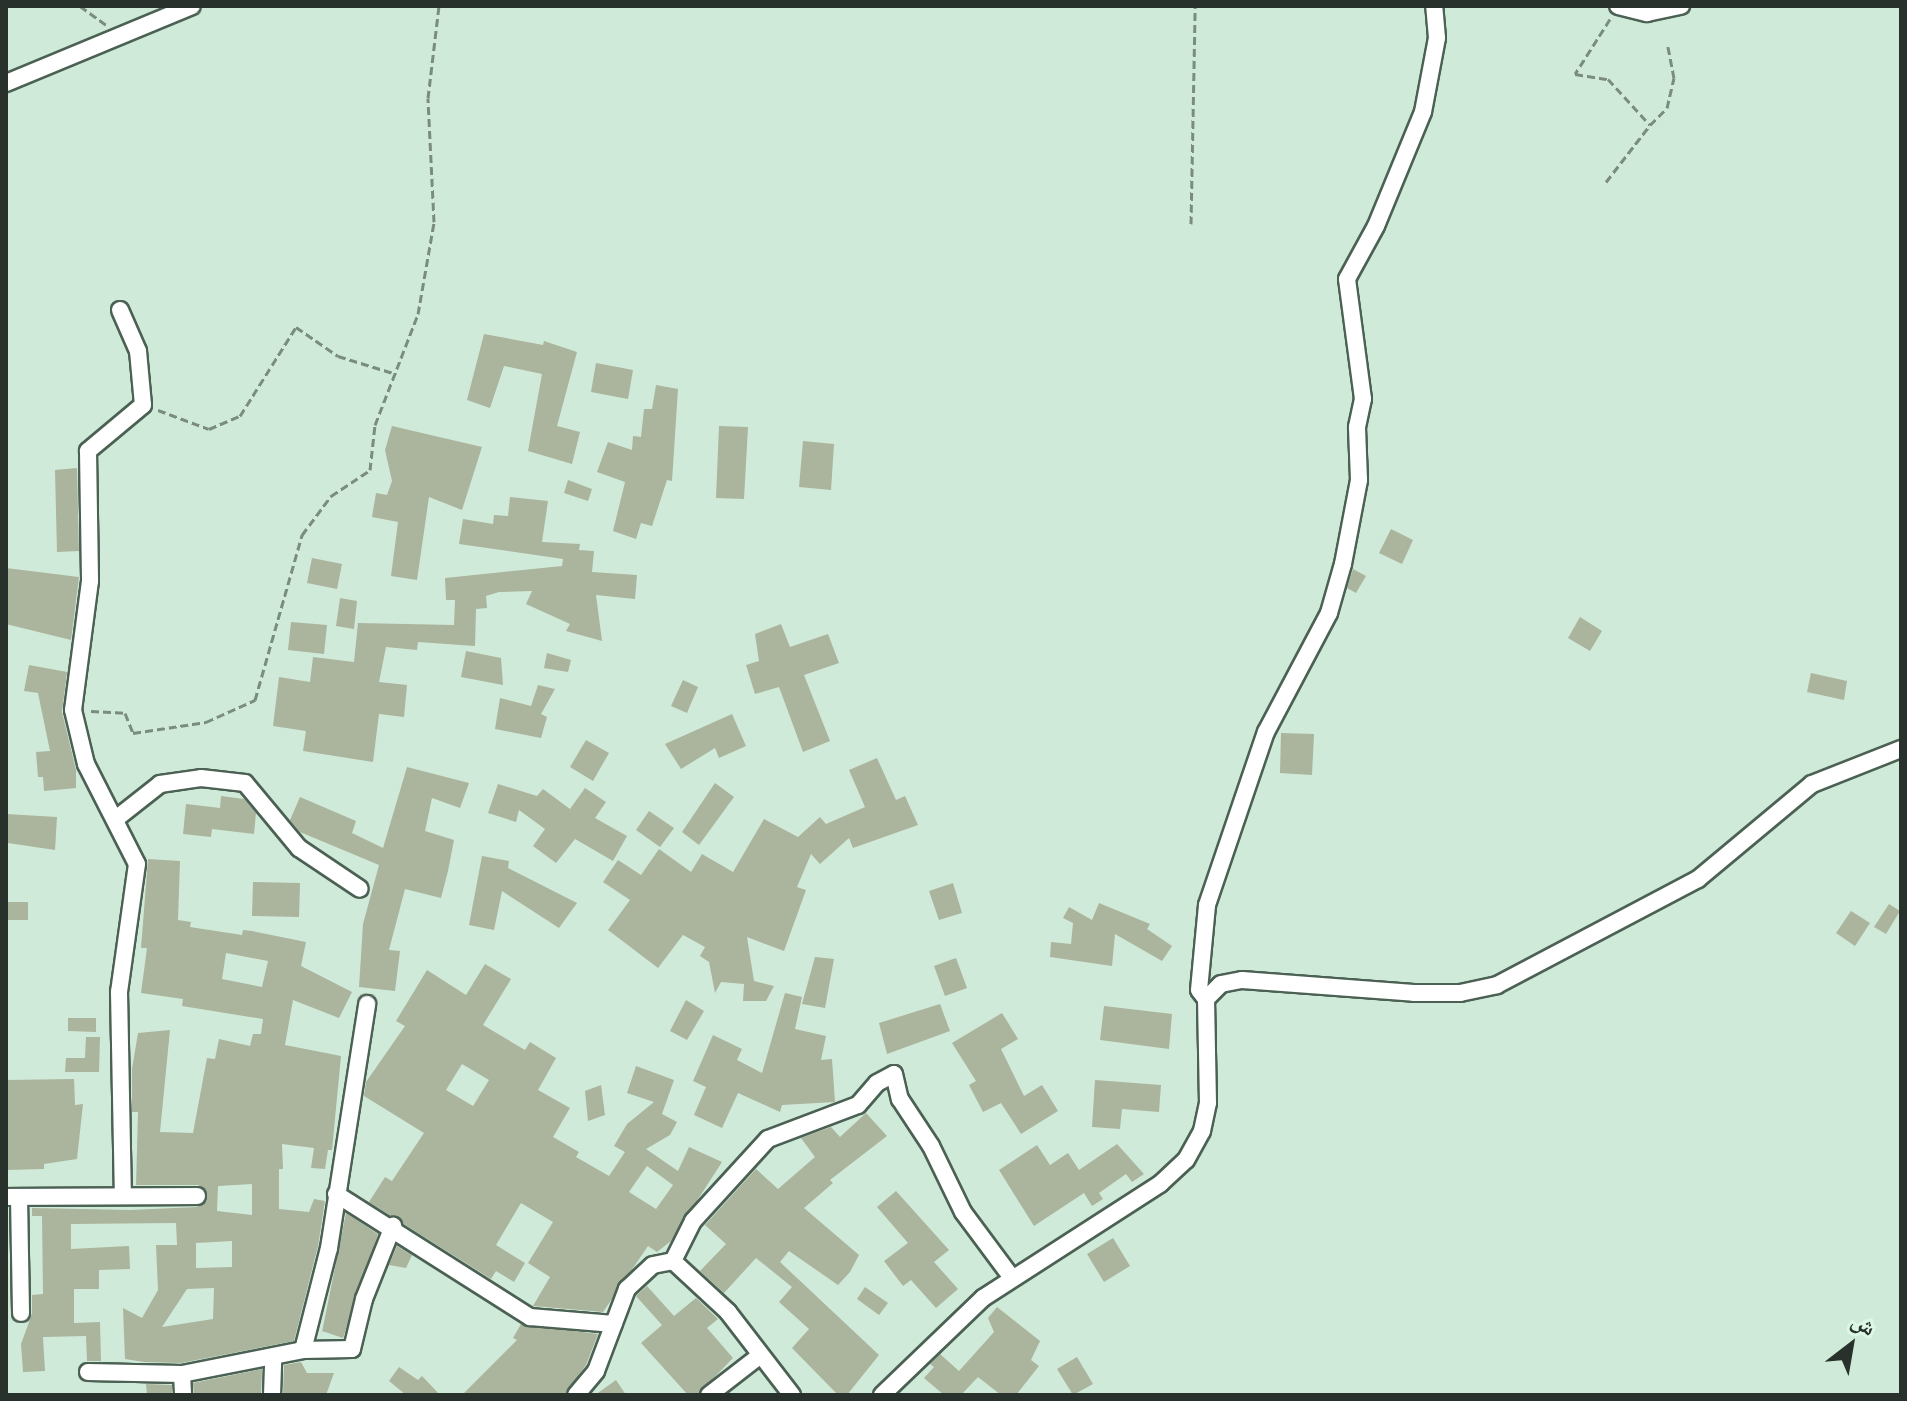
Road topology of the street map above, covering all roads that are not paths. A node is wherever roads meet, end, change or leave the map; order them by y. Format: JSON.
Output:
{"nodes":[{"id":1,"x":192,"y":6,"type":"edge"},
{"id":2,"x":1434,"y":6,"type":"edge"},
{"id":3,"x":1681,"y":6,"type":"edge"},
{"id":4,"x":1617,"y":7,"type":"edge"},
{"id":5,"x":6,"y":83,"type":"edge"},
{"id":6,"x":120,"y":310,"type":"dead end"},
{"id":7,"x":1901,"y":749,"type":"edge"},
{"id":8,"x":117,"y":818,"type":"junction"},
{"id":9,"x":360,"y":889,"type":"dead end"},
{"id":10,"x":1206,"y":999,"type":"junction"},
{"id":11,"x":367,"y":1004,"type":"dead end"},
{"id":12,"x":123,"y":1194,"type":"junction"},
{"id":13,"x":336,"y":1194,"type":"junction"},
{"id":14,"x":197,"y":1196,"type":"dead end"},
{"id":15,"x":12,"y":1197,"type":"edge"},
{"id":16,"x":393,"y":1226,"type":"junction"},
{"id":17,"x":673,"y":1261,"type":"junction"},
{"id":18,"x":1012,"y":1278,"type":"junction"},
{"id":19,"x":21,"y":1313,"type":"dead end"},
{"id":20,"x":614,"y":1324,"type":"junction"},
{"id":21,"x":303,"y":1350,"type":"junction"},
{"id":22,"x":758,"y":1357,"type":"junction"},
{"id":23,"x":273,"y":1358,"type":"junction"},
{"id":24,"x":88,"y":1372,"type":"dead end"},
{"id":25,"x":182,"y":1374,"type":"junction"},
{"id":26,"x":183,"y":1395,"type":"edge"},
{"id":27,"x":272,"y":1395,"type":"edge"},
{"id":28,"x":576,"y":1395,"type":"edge"},
{"id":29,"x":709,"y":1395,"type":"edge"},
{"id":30,"x":792,"y":1395,"type":"edge"},
{"id":31,"x":882,"y":1395,"type":"edge"}],
"edges":[{"from":1,"to":5,"type":"street"},
{"from":2,"to":10,"type":"street"},
{"from":3,"to":4,"type":"street"},
{"from":6,"to":8,"type":"street"},
{"from":7,"to":10,"type":"street"},
{"from":8,"to":9,"type":"street"},
{"from":8,"to":12,"type":"street"},
{"from":10,"to":18,"type":"street"},
{"from":11,"to":13,"type":"street"},
{"from":12,"to":14,"type":"street"},
{"from":12,"to":15,"type":"street"},
{"from":13,"to":16,"type":"street"},
{"from":13,"to":21,"type":"street"},
{"from":15,"to":19,"type":"street"},
{"from":16,"to":20,"type":"street"},
{"from":16,"to":21,"type":"street"},
{"from":17,"to":18,"type":"street"},
{"from":17,"to":20,"type":"street"},
{"from":17,"to":22,"type":"street"},
{"from":18,"to":31,"type":"street"},
{"from":20,"to":28,"type":"street"},
{"from":21,"to":23,"type":"street"},
{"from":22,"to":29,"type":"street"},
{"from":22,"to":30,"type":"street"},
{"from":23,"to":25,"type":"street"},
{"from":23,"to":27,"type":"street"},
{"from":24,"to":25,"type":"street"},
{"from":25,"to":26,"type":"street"}]}
